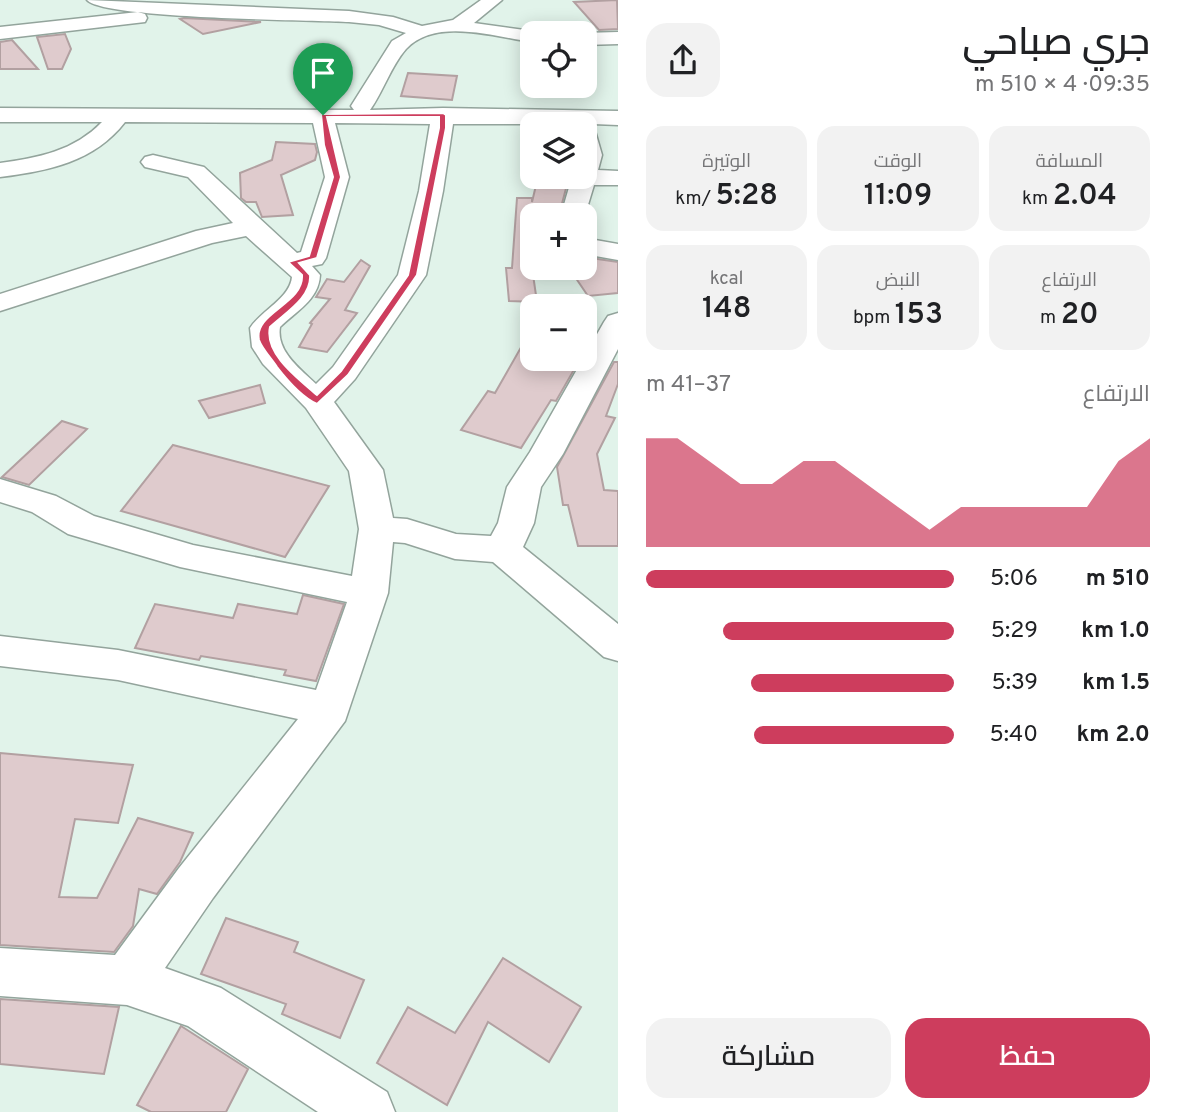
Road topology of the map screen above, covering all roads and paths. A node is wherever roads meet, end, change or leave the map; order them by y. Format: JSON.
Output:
{"nodes":[{"id":1,"x":96,"y":0,"type":"edge"},
{"id":2,"x":493,"y":0,"type":"edge"},
{"id":3,"x":146,"y":18,"type":"dead end"},
{"id":4,"x":457,"y":26,"type":"junction"},
{"id":5,"x":421,"y":32,"type":"junction"},
{"id":6,"x":0,"y":33,"type":"edge"},
{"id":7,"x":520,"y":34,"type":"edge"},
{"id":8,"x":618,"y":38,"type":"edge"},
{"id":9,"x":597,"y":39,"type":"edge"},
{"id":10,"x":0,"y":106,"type":"edge"},
{"id":11,"x":362,"y":106,"type":"junction"},
{"id":12,"x":618,"y":108,"type":"edge"},
{"id":13,"x":278,"y":110,"type":"junction"},
{"id":14,"x":0,"y":115,"type":"edge"},
{"id":15,"x":119,"y":115,"type":"junction"},
{"id":16,"x":323,"y":115,"type":"junction"},
{"id":17,"x":443,"y":115,"type":"junction"},
{"id":18,"x":618,"y":118,"type":"edge"},
{"id":19,"x":520,"y":119,"type":"edge"},
{"id":20,"x":597,"y":121,"type":"edge"},
{"id":21,"x":153,"y":162,"type":"dead end"},
{"id":22,"x":0,"y":170,"type":"edge"},
{"id":23,"x":597,"y":177,"type":"edge"},
{"id":24,"x":618,"y":178,"type":"edge"},
{"id":25,"x":251,"y":227,"type":"junction"},
{"id":26,"x":597,"y":248,"type":"edge"},
{"id":27,"x":618,"y":252,"type":"edge"},
{"id":28,"x":293,"y":262,"type":"junction"},
{"id":29,"x":0,"y":303,"type":"edge"},
{"id":30,"x":618,"y":322,"type":"edge"},
{"id":31,"x":317,"y":401,"type":"junction"},
{"id":32,"x":0,"y":490,"type":"edge"},
{"id":33,"x":377,"y":529,"type":"junction"},
{"id":34,"x":503,"y":550,"type":"junction"},
{"id":35,"x":369,"y":593,"type":"junction"},
{"id":36,"x":618,"y":646,"type":"edge"},
{"id":37,"x":0,"y":651,"type":"edge"},
{"id":38,"x":330,"y":709,"type":"junction"},
{"id":39,"x":0,"y":972,"type":"edge"},
{"id":40,"x":127,"y":980,"type":"junction"},
{"id":41,"x":367,"y":1112,"type":"edge"}],
"edges":[{"from":1,"to":5,"type":"street"},
{"from":2,"to":4,"type":"street"},
{"from":3,"to":6,"type":"street"},
{"from":4,"to":5,"type":"street"},
{"from":4,"to":7,"type":"street"},
{"from":5,"to":11,"type":"street"},
{"from":8,"to":9,"type":"street"},
{"from":10,"to":13,"type":"street"},
{"from":11,"to":12,"type":"street"},
{"from":11,"to":13,"type":"street"},
{"from":13,"to":15,"type":"street"},
{"from":13,"to":16,"type":"street"},
{"from":14,"to":15,"type":"street"},
{"from":15,"to":22,"type":"street"},
{"from":16,"to":17,"type":"street"},
{"from":16,"to":28,"type":"street"},
{"from":17,"to":19,"type":"street"},
{"from":17,"to":31,"type":"street"},
{"from":18,"to":20,"type":"street"},
{"from":21,"to":25,"type":"street"},
{"from":23,"to":24,"type":"street"},
{"from":25,"to":28,"type":"street"},
{"from":25,"to":29,"type":"street"},
{"from":26,"to":27,"type":"street"},
{"from":28,"to":31,"type":"street"},
{"from":30,"to":34,"type":"street"},
{"from":31,"to":33,"type":"street"},
{"from":32,"to":35,"type":"street"},
{"from":33,"to":34,"type":"street"},
{"from":33,"to":35,"type":"street"},
{"from":34,"to":36,"type":"street"},
{"from":35,"to":38,"type":"street"},
{"from":37,"to":38,"type":"street"},
{"from":38,"to":40,"type":"street"},
{"from":39,"to":40,"type":"street"},
{"from":40,"to":41,"type":"street"}]}
